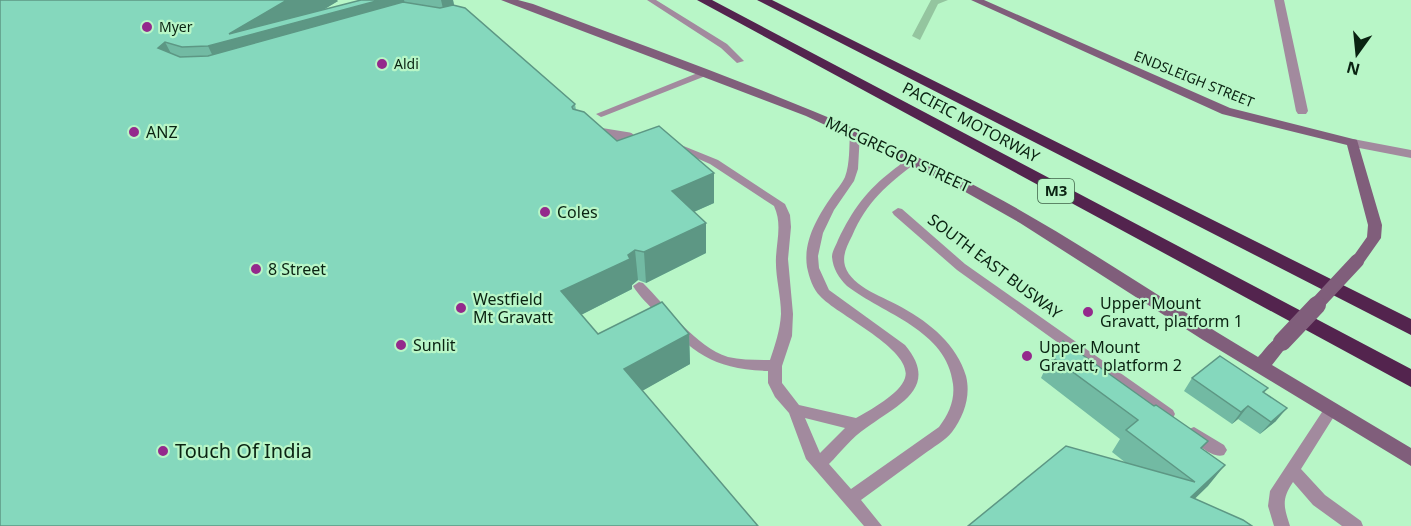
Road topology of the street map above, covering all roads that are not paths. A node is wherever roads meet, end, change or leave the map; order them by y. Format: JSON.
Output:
{"nodes":[{"id":1,"x":506,"y":0,"type":"edge"},
{"id":2,"x":651,"y":0,"type":"edge"},
{"id":3,"x":703,"y":0,"type":"edge"},
{"id":4,"x":763,"y":0,"type":"edge"},
{"id":5,"x":976,"y":0,"type":"edge"},
{"id":6,"x":1280,"y":0,"type":"edge"},
{"id":7,"x":740,"y":61,"type":"dead end"},
{"id":8,"x":705,"y":73,"type":"junction"},
{"id":9,"x":1302,"y":111,"type":"dead end"},
{"id":10,"x":601,"y":114,"type":"dead end"},
{"id":11,"x":855,"y":132,"type":"junction"},
{"id":12,"x":583,"y":136,"type":"edge"},
{"id":13,"x":1353,"y":143,"type":"junction"},
{"id":14,"x":1411,"y":154,"type":"edge"},
{"id":15,"x":913,"y":160,"type":"junction"},
{"id":16,"x":898,"y":212,"type":"dead end"},
{"id":17,"x":639,"y":286,"type":"dead end"},
{"id":18,"x":1411,"y":328,"type":"edge"},
{"id":19,"x":775,"y":366,"type":"junction"},
{"id":20,"x":1260,"y":367,"type":"junction"},
{"id":21,"x":1411,"y":379,"type":"edge"},
{"id":22,"x":795,"y":410,"type":"junction"},
{"id":23,"x":1331,"y":410,"type":"junction"},
{"id":24,"x":858,"y":425,"type":"junction"},
{"id":25,"x":1219,"y":450,"type":"dead end"},
{"id":26,"x":1411,"y":458,"type":"edge"},
{"id":27,"x":819,"y":464,"type":"junction"},
{"id":28,"x":1293,"y":470,"type":"junction"},
{"id":29,"x":850,"y":500,"type":"junction"},
{"id":30,"x":874,"y":526,"type":"edge"},
{"id":31,"x":1282,"y":526,"type":"edge"},
{"id":32,"x":1355,"y":526,"type":"edge"}],
"edges":[{"from":1,"to":8,"type":"street","name":"MACGREGOR STREET"},
{"from":2,"to":7,"type":"lane"},
{"from":3,"to":21,"type":"highway","name":"PACIFIC MOTORWAY","number":"M3"},
{"from":4,"to":18,"type":"highway","name":"PACIFIC MOTORWAY","number":"M3"},
{"from":5,"to":13,"type":"street","name":"ENDSLEIGH STREET"},
{"from":6,"to":9,"type":"street"},
{"from":8,"to":10,"type":"lane"},
{"from":8,"to":11,"type":"street","name":"MACGREGOR STREET"},
{"from":11,"to":15,"type":"street","name":"MACGREGOR STREET"},
{"from":11,"to":24,"type":"lane"},
{"from":12,"to":19,"type":"lane","bridge":true},
{"from":13,"to":14,"type":"street","name":"ENDSLEIGH STREET"},
{"from":13,"to":20,"type":"street","bridge":true},
{"from":15,"to":20,"type":"street","name":"MACGREGOR STREET"},
{"from":15,"to":29,"type":"lane"},
{"from":16,"to":25,"type":"lane","name":"SOUTH EAST BUSWAY"},
{"from":17,"to":19,"type":"lane"},
{"from":19,"to":22,"type":"lane"},
{"from":20,"to":23,"type":"street","name":"MACGREGOR STREET"},
{"from":22,"to":24,"type":"lane"},
{"from":22,"to":27,"type":"lane"},
{"from":23,"to":26,"type":"street","name":"MACGREGOR STREET"},
{"from":23,"to":28,"type":"lane"},
{"from":24,"to":27,"type":"lane"},
{"from":27,"to":29,"type":"lane"},
{"from":28,"to":31,"type":"lane"},
{"from":28,"to":32,"type":"lane"},
{"from":29,"to":30,"type":"lane"}]}
